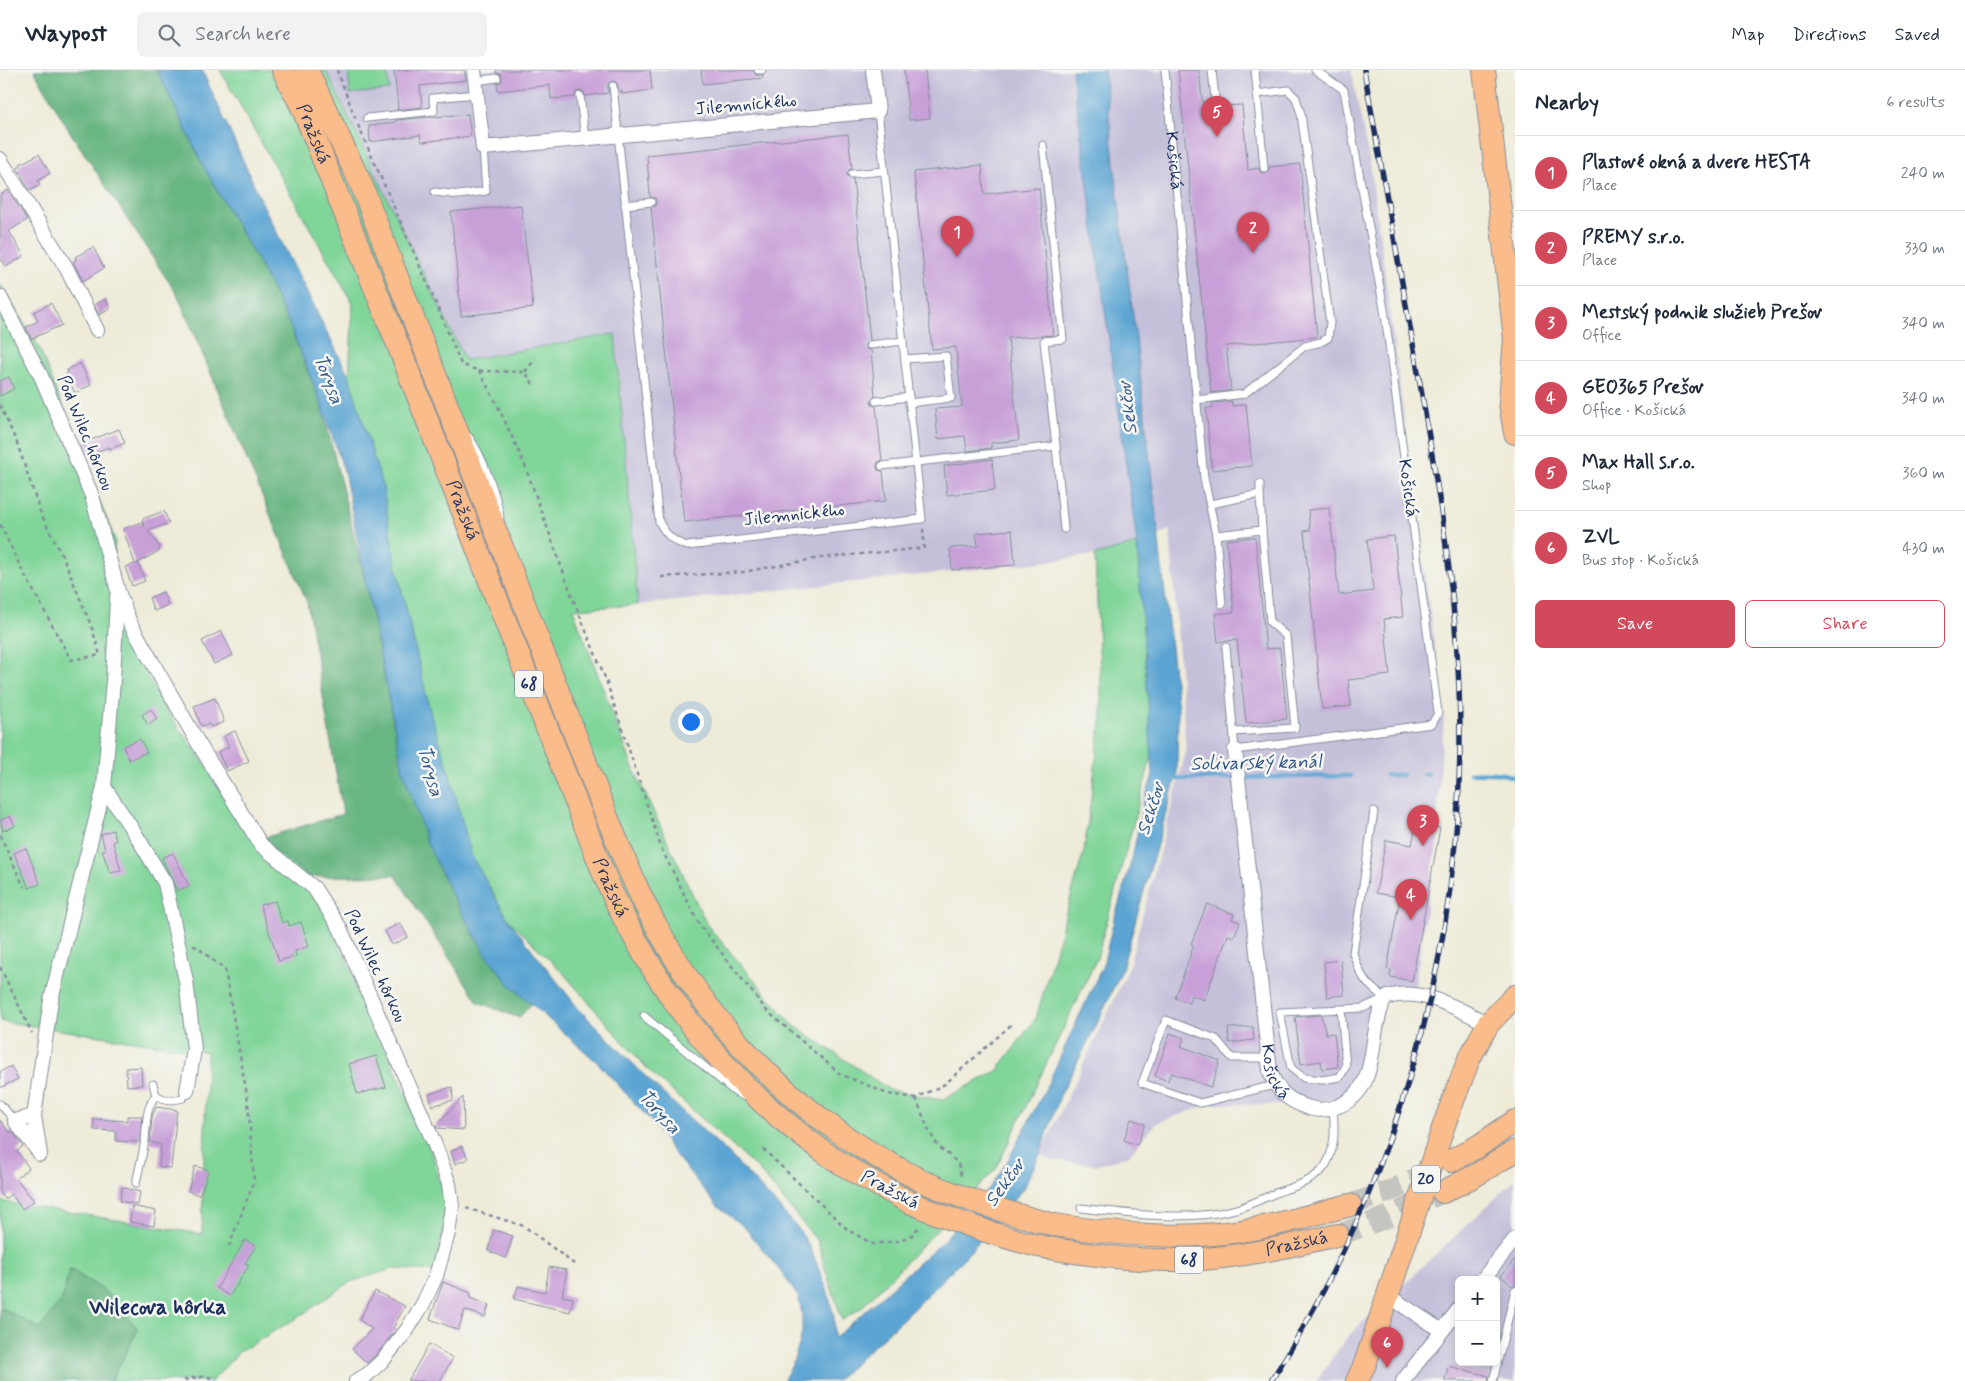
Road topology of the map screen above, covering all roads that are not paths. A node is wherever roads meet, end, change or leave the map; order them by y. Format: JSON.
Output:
{"nodes":[{"id":1,"x":283,"y":70,"type":"edge"},
{"id":2,"x":307,"y":70,"type":"edge"},
{"id":3,"x":758,"y":70,"type":"edge"},
{"id":4,"x":762,"y":70,"type":"edge"},
{"id":5,"x":873,"y":70,"type":"edge"},
{"id":6,"x":1165,"y":70,"type":"edge"},
{"id":7,"x":1212,"y":70,"type":"edge"},
{"id":8,"x":1255,"y":70,"type":"edge"},
{"id":9,"x":1315,"y":70,"type":"edge"},
{"id":10,"x":1484,"y":70,"type":"edge"},
{"id":11,"x":1499,"y":70,"type":"edge"},
{"id":12,"x":497,"y":78,"type":"dead end"},
{"id":13,"x":476,"y":82,"type":"edge"},
{"id":14,"x":613,"y":86,"type":"dead end"},
{"id":15,"x":1257,"y":94,"type":"junction"},
{"id":16,"x":580,"y":96,"type":"dead end"},
{"id":17,"x":1216,"y":107,"type":"dead end"},
{"id":18,"x":878,"y":111,"type":"junction"},
{"id":19,"x":367,"y":118,"type":"dead end"},
{"id":20,"x":618,"y":136,"type":"junction"},
{"id":21,"x":585,"y":139,"type":"junction"},
{"id":22,"x":1043,"y":145,"type":"dead end"},
{"id":23,"x":483,"y":148,"type":"junction"},
{"id":24,"x":0,"y":159,"type":"edge"},
{"id":25,"x":1264,"y":168,"type":"dead end"},
{"id":26,"x":884,"y":171,"type":"junction"},
{"id":27,"x":852,"y":174,"type":"dead end"},
{"id":28,"x":435,"y":192,"type":"dead end"},
{"id":29,"x":651,"y":202,"type":"dead end"},
{"id":30,"x":1515,"y":202,"type":"edge"},
{"id":31,"x":625,"y":205,"type":"junction"},
{"id":32,"x":0,"y":297,"type":"edge"},
{"id":33,"x":97,"y":330,"type":"dead end"},
{"id":34,"x":1515,"y":338,"type":"edge"},
{"id":35,"x":903,"y":341,"type":"junction"},
{"id":36,"x":870,"y":345,"type":"dead end"},
{"id":37,"x":905,"y":360,"type":"junction"},
{"id":38,"x":909,"y":400,"type":"junction"},
{"id":39,"x":1197,"y":400,"type":"junction"},
{"id":40,"x":876,"y":401,"type":"dead end"},
{"id":41,"x":428,"y":423,"type":"junction"},
{"id":42,"x":1515,"y":433,"type":"edge"},
{"id":43,"x":1056,"y":446,"type":"junction"},
{"id":44,"x":916,"y":462,"type":"junction"},
{"id":45,"x":436,"y":466,"type":"dead end"},
{"id":46,"x":882,"y":466,"type":"dead end"},
{"id":47,"x":1260,"y":484,"type":"dead end"},
{"id":48,"x":1260,"y":494,"type":"junction"},
{"id":49,"x":1210,"y":504,"type":"junction"},
{"id":50,"x":1064,"y":529,"type":"dead end"},
{"id":51,"x":1262,"y":530,"type":"junction"},
{"id":52,"x":1216,"y":535,"type":"junction"},
{"id":53,"x":466,"y":542,"type":"dead end"},
{"id":54,"x":486,"y":573,"type":"junction"},
{"id":55,"x":118,"y":591,"type":"junction"},
{"id":56,"x":1222,"y":604,"type":"dead end"},
{"id":57,"x":1226,"y":647,"type":"dead end"},
{"id":58,"x":1234,"y":732,"type":"junction"},
{"id":59,"x":1235,"y":750,"type":"junction"},
{"id":60,"x":104,"y":787,"type":"junction"},
{"id":61,"x":1374,"y":811,"type":"dead end"},
{"id":62,"x":1515,"y":996,"type":"edge"},
{"id":63,"x":1385,"y":998,"type":"junction"},
{"id":64,"x":1341,"y":1009,"type":"junction"},
{"id":65,"x":644,"y":1016,"type":"dead end"},
{"id":66,"x":1488,"y":1024,"type":"junction"},
{"id":67,"x":1269,"y":1058,"type":"junction"},
{"id":68,"x":153,"y":1084,"type":"dead end"},
{"id":69,"x":1275,"y":1085,"type":"junction"},
{"id":70,"x":187,"y":1091,"type":"joint"},
{"id":71,"x":156,"y":1095,"type":"junction"},
{"id":72,"x":0,"y":1104,"type":"edge"},
{"id":73,"x":768,"y":1107,"type":"junction"},
{"id":74,"x":1333,"y":1108,"type":"junction"},
{"id":75,"x":34,"y":1116,"type":"junction"},
{"id":76,"x":1515,"y":1121,"type":"edge"},
{"id":77,"x":16,"y":1122,"type":"junction"},
{"id":78,"x":1515,"y":1151,"type":"edge"},
{"id":79,"x":1451,"y":1161,"type":"tunnel mouth"},
{"id":80,"x":136,"y":1183,"type":"dead end"},
{"id":81,"x":1443,"y":1192,"type":"tunnel mouth"},
{"id":82,"x":1350,"y":1205,"type":"tunnel mouth"},
{"id":83,"x":1081,"y":1208,"type":"dead end"},
{"id":84,"x":1338,"y":1235,"type":"tunnel mouth"},
{"id":85,"x":1515,"y":1239,"type":"edge"},
{"id":86,"x":1485,"y":1276,"type":"edge"},
{"id":87,"x":1515,"y":1290,"type":"edge"},
{"id":88,"x":1387,"y":1295,"type":"junction"},
{"id":89,"x":1455,"y":1314,"type":"edge"},
{"id":90,"x":1379,"y":1320,"type":"junction"},
{"id":91,"x":1442,"y":1330,"type":"junction"},
{"id":92,"x":1378,"y":1349,"type":"dead end"},
{"id":93,"x":1357,"y":1379,"type":"edge"},
{"id":94,"x":356,"y":1381,"type":"edge"},
{"id":95,"x":1403,"y":1381,"type":"edge"},
{"id":96,"x":1493,"y":1381,"type":"edge"}],
"edges":[{"from":1,"to":41,"type":"main road","name":"Pražská","number":"68"},
{"from":2,"to":82,"type":"main road","name":"Pražská","number":"68","bridge":true},
{"from":3,"to":4,"type":"lane"},
{"from":5,"to":18,"type":"street"},
{"from":6,"to":39,"type":"lane","name":"Košická"},
{"from":7,"to":17,"type":"lane"},
{"from":8,"to":15,"type":"lane"},
{"from":9,"to":59,"type":"lane","name":"Košická"},
{"from":10,"to":34,"type":"main road"},
{"from":11,"to":30,"type":"main road"},
{"from":12,"to":13,"type":"lane"},
{"from":13,"to":19,"type":"lane"},
{"from":13,"to":23,"type":"street"},
{"from":14,"to":20,"type":"lane"},
{"from":15,"to":25,"type":"lane"},
{"from":15,"to":39,"type":"lane"},
{"from":16,"to":21,"type":"lane"},
{"from":18,"to":20,"type":"street","name":"Jilemnického"},
{"from":18,"to":26,"type":"lane"},
{"from":20,"to":21,"type":"street","name":"Jilemnického"},
{"from":20,"to":31,"type":"lane","name":"Jilemnického"},
{"from":21,"to":23,"type":"street","name":"Jilemnického"},
{"from":22,"to":43,"type":"lane"},
{"from":23,"to":28,"type":"lane"},
{"from":24,"to":33,"type":"street"},
{"from":26,"to":27,"type":"lane"},
{"from":26,"to":35,"type":"lane"},
{"from":29,"to":31,"type":"lane"},
{"from":31,"to":44,"type":"lane","name":"Jilemnického"},
{"from":32,"to":55,"type":"street","name":"Pod Wilec hôrkou"},
{"from":34,"to":42,"type":"main road"},
{"from":35,"to":36,"type":"lane"},
{"from":35,"to":37,"type":"lane"},
{"from":37,"to":38,"type":"lane"},
{"from":37,"to":38,"type":"lane"},
{"from":38,"to":40,"type":"lane"},
{"from":38,"to":44,"type":"lane"},
{"from":39,"to":49,"type":"lane","name":"Košická"},
{"from":41,"to":45,"type":"lane"},
{"from":41,"to":54,"type":"main road","name":"Pražská","number":"68"},
{"from":43,"to":44,"type":"lane"},
{"from":43,"to":50,"type":"lane"},
{"from":44,"to":46,"type":"lane"},
{"from":47,"to":48,"type":"lane"},
{"from":48,"to":49,"type":"lane"},
{"from":48,"to":51,"type":"lane"},
{"from":49,"to":52,"type":"lane","name":"Košická"},
{"from":51,"to":52,"type":"lane"},
{"from":51,"to":58,"type":"lane"},
{"from":52,"to":56,"type":"lane","name":"Košická"},
{"from":53,"to":54,"type":"lane"},
{"from":54,"to":73,"type":"main road","name":"Pražská","number":"68"},
{"from":55,"to":60,"type":"street","name":"Pod Wilec hôrkou"},
{"from":55,"to":94,"type":"street","name":"Pod Wilec hôrkou"},
{"from":57,"to":58,"type":"lane"},
{"from":58,"to":59,"type":"lane"},
{"from":59,"to":67,"type":"street","name":"Košická"},
{"from":60,"to":70,"type":"street"},
{"from":60,"to":75,"type":"street","name":"Pod Wilec hôrkou"},
{"from":61,"to":63,"type":"lane"},
{"from":62,"to":66,"type":"main road","number":"20"},
{"from":63,"to":64,"type":"lane"},
{"from":63,"to":66,"type":"street"},
{"from":63,"to":74,"type":"street","name":"Košická"},
{"from":64,"to":64,"type":"lane"},
{"from":65,"to":73,"type":"lane"},
{"from":66,"to":88,"type":"main road","number":"20"},
{"from":67,"to":69,"type":"street","name":"Košická"},
{"from":67,"to":69,"type":"lane"},
{"from":68,"to":71,"type":"lane"},
{"from":69,"to":74,"type":"street","name":"Košická"},
{"from":70,"to":71,"type":"lane"},
{"from":71,"to":80,"type":"lane"},
{"from":72,"to":77,"type":"lane"},
{"from":73,"to":84,"type":"main road","name":"Pražská","number":"68","bridge":true},
{"from":74,"to":83,"type":"lane"},
{"from":75,"to":77,"type":"street"},
{"from":75,"to":77,"type":"street","name":"Pod Wilec hôrkou"},
{"from":76,"to":79,"type":"main road"},
{"from":78,"to":81,"type":"main road"},
{"from":85,"to":86,"type":"street"},
{"from":87,"to":96,"type":"lane"},
{"from":88,"to":90,"type":"main road","number":"20"},
{"from":88,"to":91,"type":"street"},
{"from":89,"to":91,"type":"street"},
{"from":90,"to":92,"type":"lane"},
{"from":90,"to":93,"type":"main road","number":"20"},
{"from":91,"to":95,"type":"street"}]}
